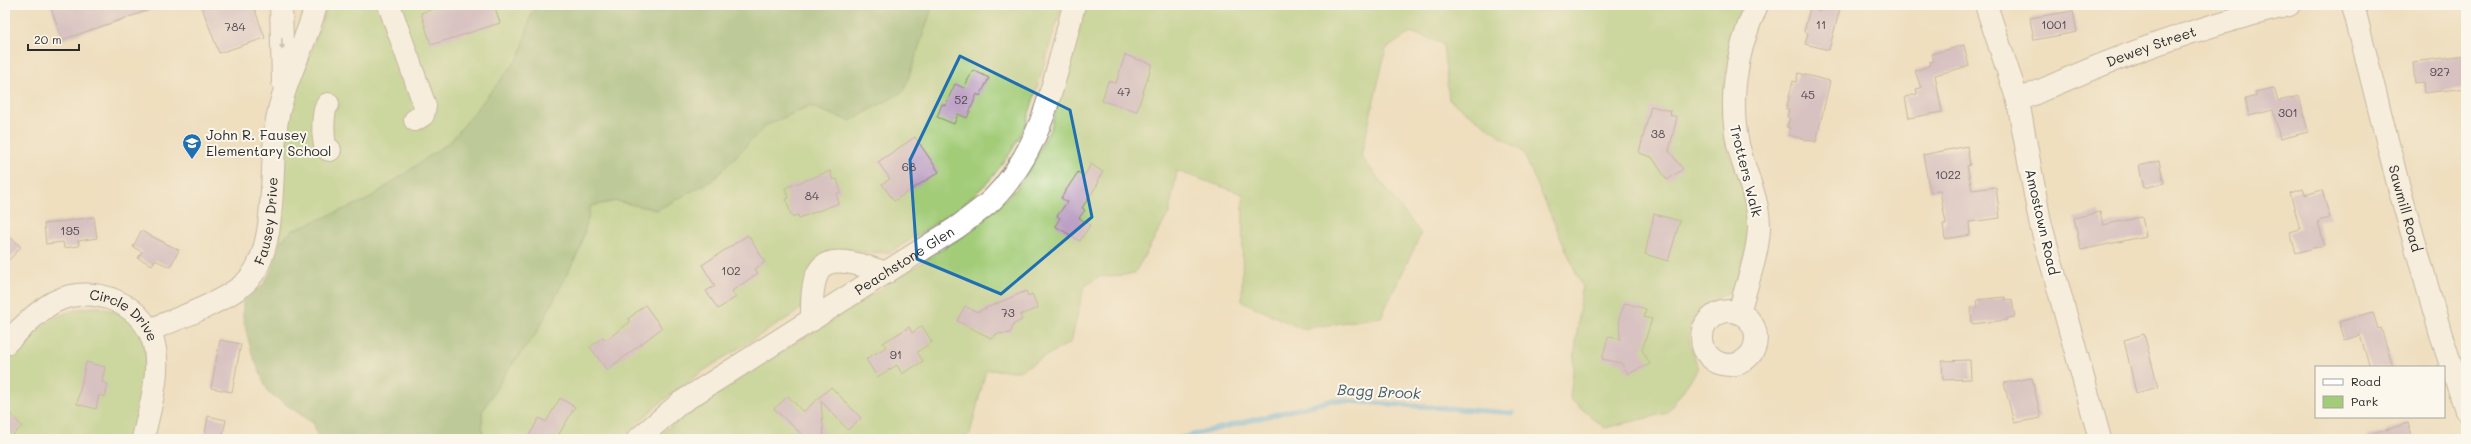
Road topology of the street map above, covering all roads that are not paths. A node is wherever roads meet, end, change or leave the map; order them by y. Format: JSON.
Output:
{"nodes":[{"id":1,"x":281,"y":5,"type":"edge"},
{"id":2,"x":316,"y":5,"type":"edge"},
{"id":3,"x":389,"y":5,"type":"edge"},
{"id":4,"x":1074,"y":5,"type":"edge"},
{"id":5,"x":1757,"y":5,"type":"edge"},
{"id":6,"x":1986,"y":5,"type":"edge"},
{"id":7,"x":2289,"y":5,"type":"edge"},
{"id":8,"x":2353,"y":5,"type":"edge"},
{"id":9,"x":284,"y":92,"type":"junction"},
{"id":10,"x":2018,"y":101,"type":"junction"},
{"id":11,"x":328,"y":104,"type":"dead end"},
{"id":12,"x":415,"y":120,"type":"dead end"},
{"id":13,"x":330,"y":150,"type":"dead end"},
{"id":14,"x":886,"y":273,"type":"junction"},
{"id":15,"x":1739,"y":313,"type":"dead end"},
{"id":16,"x":812,"y":320,"type":"junction"},
{"id":17,"x":149,"y":330,"type":"junction"},
{"id":18,"x":5,"y":344,"type":"edge"},
{"id":19,"x":2466,"y":410,"type":"edge"},
{"id":20,"x":143,"y":439,"type":"edge"},
{"id":21,"x":638,"y":439,"type":"edge"},
{"id":22,"x":2100,"y":439,"type":"edge"}],
"edges":[{"from":1,"to":9,"type":"street","one_way":true},
{"from":2,"to":9,"type":"street","name":"Fausey Drive"},
{"from":3,"to":12,"type":"street"},
{"from":4,"to":14,"type":"street","name":"Peachstone Glen"},
{"from":5,"to":15,"type":"street","name":"Trotters Walk"},
{"from":6,"to":10,"type":"street","name":"Amostown Road"},
{"from":7,"to":10,"type":"street","name":"Dewey Street"},
{"from":8,"to":19,"type":"street","name":"Sawmill Road"},
{"from":9,"to":17,"type":"street","name":"Fausey Drive"},
{"from":10,"to":22,"type":"street","name":"Amostown Road"},
{"from":11,"to":13,"type":"street"},
{"from":14,"to":16,"type":"street","name":"Peachstone Glen"},
{"from":14,"to":16,"type":"street"},
{"from":16,"to":21,"type":"street","name":"Peachstone Glen"},
{"from":17,"to":18,"type":"street","name":"Circle Drive"},
{"from":17,"to":20,"type":"street","name":"Circle Drive"}]}
